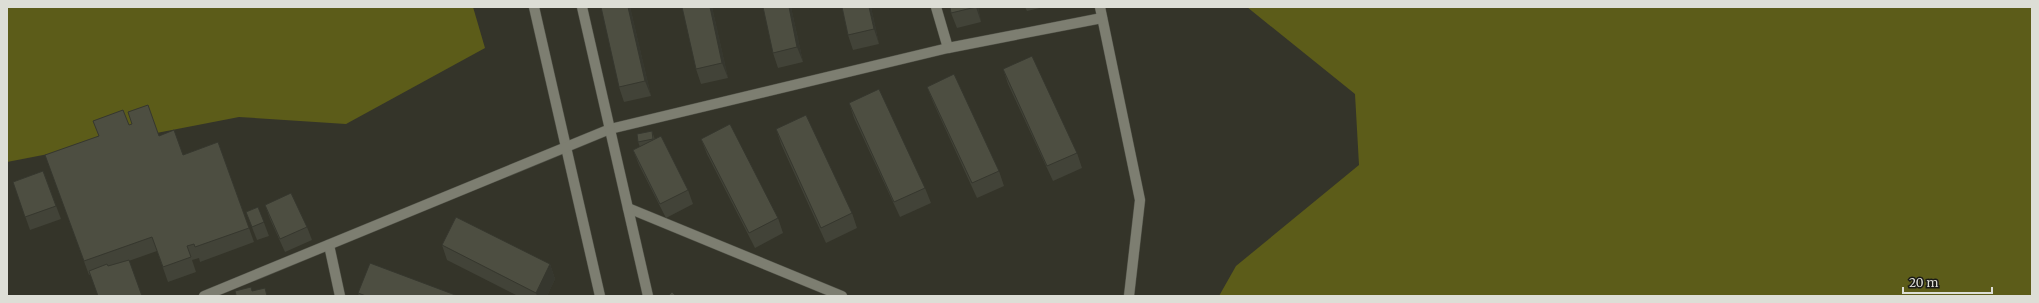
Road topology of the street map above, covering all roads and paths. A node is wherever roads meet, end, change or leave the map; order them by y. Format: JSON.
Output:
{"nodes":[{"id":1,"x":534,"y":7,"type":"edge"},
{"id":2,"x":582,"y":7,"type":"edge"},
{"id":3,"x":936,"y":7,"type":"edge"},
{"id":4,"x":1100,"y":7,"type":"edge"},
{"id":5,"x":1102,"y":18,"type":"junction"},
{"id":6,"x":948,"y":48,"type":"junction"},
{"id":7,"x":610,"y":129,"type":"junction"},
{"id":8,"x":566,"y":147,"type":"junction"},
{"id":9,"x":628,"y":208,"type":"junction"},
{"id":10,"x":329,"y":245,"type":"junction"},
{"id":11,"x":204,"y":296,"type":"edge"},
{"id":12,"x":340,"y":296,"type":"edge"},
{"id":13,"x":600,"y":296,"type":"edge"},
{"id":14,"x":648,"y":296,"type":"edge"},
{"id":15,"x":842,"y":296,"type":"edge"},
{"id":16,"x":1129,"y":296,"type":"edge"}],
"edges":[{"from":1,"to":8,"type":"street"},
{"from":2,"to":7,"type":"street"},
{"from":3,"to":6,"type":"street"},
{"from":4,"to":5,"type":"street"},
{"from":5,"to":6,"type":"street"},
{"from":5,"to":16,"type":"street"},
{"from":6,"to":7,"type":"street"},
{"from":7,"to":8,"type":"street"},
{"from":7,"to":9,"type":"street"},
{"from":8,"to":10,"type":"street"},
{"from":8,"to":13,"type":"street"},
{"from":9,"to":14,"type":"street"},
{"from":9,"to":15,"type":"street"},
{"from":10,"to":11,"type":"street"},
{"from":10,"to":12,"type":"street"}]}
